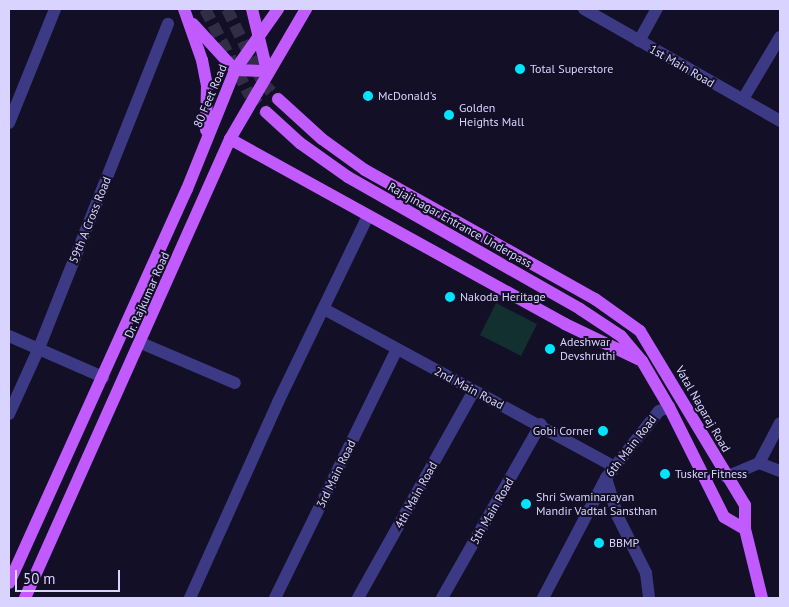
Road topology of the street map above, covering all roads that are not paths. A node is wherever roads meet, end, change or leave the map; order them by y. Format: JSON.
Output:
{"nodes":[{"id":1,"x":55,"y":9,"type":"edge"},
{"id":2,"x":252,"y":9,"type":"edge"},
{"id":3,"x":278,"y":9,"type":"edge"},
{"id":4,"x":306,"y":9,"type":"edge"},
{"id":5,"x":584,"y":9,"type":"edge"},
{"id":6,"x":657,"y":9,"type":"edge"},
{"id":7,"x":186,"y":13,"type":"edge"},
{"id":8,"x":168,"y":24,"type":"dead end"},
{"id":9,"x":260,"y":35,"type":"junction"},
{"id":10,"x":780,"y":38,"type":"edge"},
{"id":11,"x":639,"y":42,"type":"junction"},
{"id":12,"x":235,"y":70,"type":"junction"},
{"id":13,"x":267,"y":71,"type":"junction"},
{"id":14,"x":278,"y":99,"type":"tunnel mouth"},
{"id":15,"x":743,"y":99,"type":"junction"},
{"id":16,"x":266,"y":112,"type":"tunnel mouth"},
{"id":17,"x":780,"y":121,"type":"edge"},
{"id":18,"x":9,"y":123,"type":"edge"},
{"id":19,"x":230,"y":139,"type":"junction"},
{"id":20,"x":204,"y":146,"type":"junction"},
{"id":21,"x":368,"y":216,"type":"junction"},
{"id":22,"x":324,"y":309,"type":"junction"},
{"id":23,"x":640,"y":331,"type":"joint"},
{"id":24,"x":9,"y":336,"type":"edge"},
{"id":25,"x":141,"y":343,"type":"junction"},
{"id":26,"x":39,"y":348,"type":"junction"},
{"id":27,"x":397,"y":349,"type":"junction"},
{"id":28,"x":642,"y":361,"type":"junction"},
{"id":29,"x":103,"y":377,"type":"junction"},
{"id":30,"x":235,"y":383,"type":"dead end"},
{"id":31,"x":473,"y":392,"type":"junction"},
{"id":32,"x":669,"y":407,"type":"junction"},
{"id":33,"x":9,"y":414,"type":"edge"},
{"id":34,"x":780,"y":423,"type":"edge"},
{"id":35,"x":542,"y":424,"type":"junction"},
{"id":36,"x":759,"y":463,"type":"junction"},
{"id":37,"x":615,"y":467,"type":"junction"},
{"id":38,"x":780,"y":471,"type":"edge"},
{"id":39,"x":726,"y":477,"type":"junction"},
{"id":40,"x":606,"y":478,"type":"junction"},
{"id":41,"x":745,"y":529,"type":"junction"},
{"id":42,"x":9,"y":584,"type":"edge"},
{"id":43,"x":25,"y":598,"type":"edge"},
{"id":44,"x":190,"y":598,"type":"edge"},
{"id":45,"x":275,"y":598,"type":"edge"},
{"id":46,"x":358,"y":598,"type":"edge"},
{"id":47,"x":442,"y":598,"type":"edge"},
{"id":48,"x":543,"y":598,"type":"edge"},
{"id":49,"x":649,"y":598,"type":"edge"},
{"id":50,"x":762,"y":598,"type":"edge"}],
"edges":[{"from":1,"to":18,"type":"street"},
{"from":2,"to":9,"type":"main road"},
{"from":3,"to":9,"type":"main road","name":"80 Feet Road"},
{"from":4,"to":13,"type":"main road","name":"Dr. Rajkumar Road"},
{"from":5,"to":11,"type":"street","name":"1st Main Road"},
{"from":6,"to":11,"type":"street"},
{"from":7,"to":12,"type":"main road"},
{"from":7,"to":20,"type":"main road"},
{"from":8,"to":26,"type":"street","name":"59th A Cross Road"},
{"from":9,"to":12,"type":"main road","name":"80 Feet Road"},
{"from":9,"to":13,"type":"main road"},
{"from":10,"to":15,"type":"street"},
{"from":11,"to":15,"type":"street","name":"1st Main Road"},
{"from":12,"to":13,"type":"main road"},
{"from":12,"to":20,"type":"main road","name":"80 Feet Road"},
{"from":13,"to":19,"type":"main road","name":"Dr. Rajkumar Road"},
{"from":14,"to":23,"type":"main road","name":"Rajajinagar Entrance Underpass"},
{"from":15,"to":17,"type":"street","name":"1st Main Road"},
{"from":16,"to":28,"type":"main road","name":"Rajajinagar Entrance Underpass"},
{"from":19,"to":21,"type":"main road"},
{"from":19,"to":25,"type":"main road","name":"Dr. Rajkumar Road"},
{"from":20,"to":29,"type":"main road","name":"Dr. Rajkumar Road"},
{"from":21,"to":22,"type":"street"},
{"from":21,"to":28,"type":"main road"},
{"from":22,"to":27,"type":"street","name":"2nd Main Road"},
{"from":22,"to":44,"type":"street"},
{"from":23,"to":39,"type":"main road","name":"Vatal Nagaraj Road"},
{"from":24,"to":26,"type":"street"},
{"from":25,"to":30,"type":"street"},
{"from":25,"to":43,"type":"main road","name":"Dr. Rajkumar Road"},
{"from":26,"to":29,"type":"street"},
{"from":26,"to":33,"type":"street","name":"59th A Cross Road"},
{"from":27,"to":31,"type":"street","name":"2nd Main Road"},
{"from":27,"to":45,"type":"street","name":"3rd Main Road"},
{"from":28,"to":32,"type":"main road"},
{"from":29,"to":42,"type":"main road","name":"Dr. Rajkumar Road"},
{"from":31,"to":35,"type":"street","name":"2nd Main Road"},
{"from":31,"to":46,"type":"street","name":"4th Main Road"},
{"from":32,"to":37,"type":"street","name":"6th Main Road"},
{"from":32,"to":41,"type":"main road"},
{"from":34,"to":36,"type":"street"},
{"from":35,"to":37,"type":"street","name":"2nd Main Road"},
{"from":35,"to":47,"type":"street","name":"5th Main Road"},
{"from":36,"to":38,"type":"street"},
{"from":36,"to":39,"type":"street"},
{"from":37,"to":40,"type":"street","name":"6th Main Road"},
{"from":39,"to":41,"type":"main road","name":"Vatal Nagaraj Road"},
{"from":40,"to":48,"type":"street","name":"6th Main Road"},
{"from":40,"to":49,"type":"street"},
{"from":41,"to":50,"type":"main road","name":"Vatal Nagaraj Road"}]}
